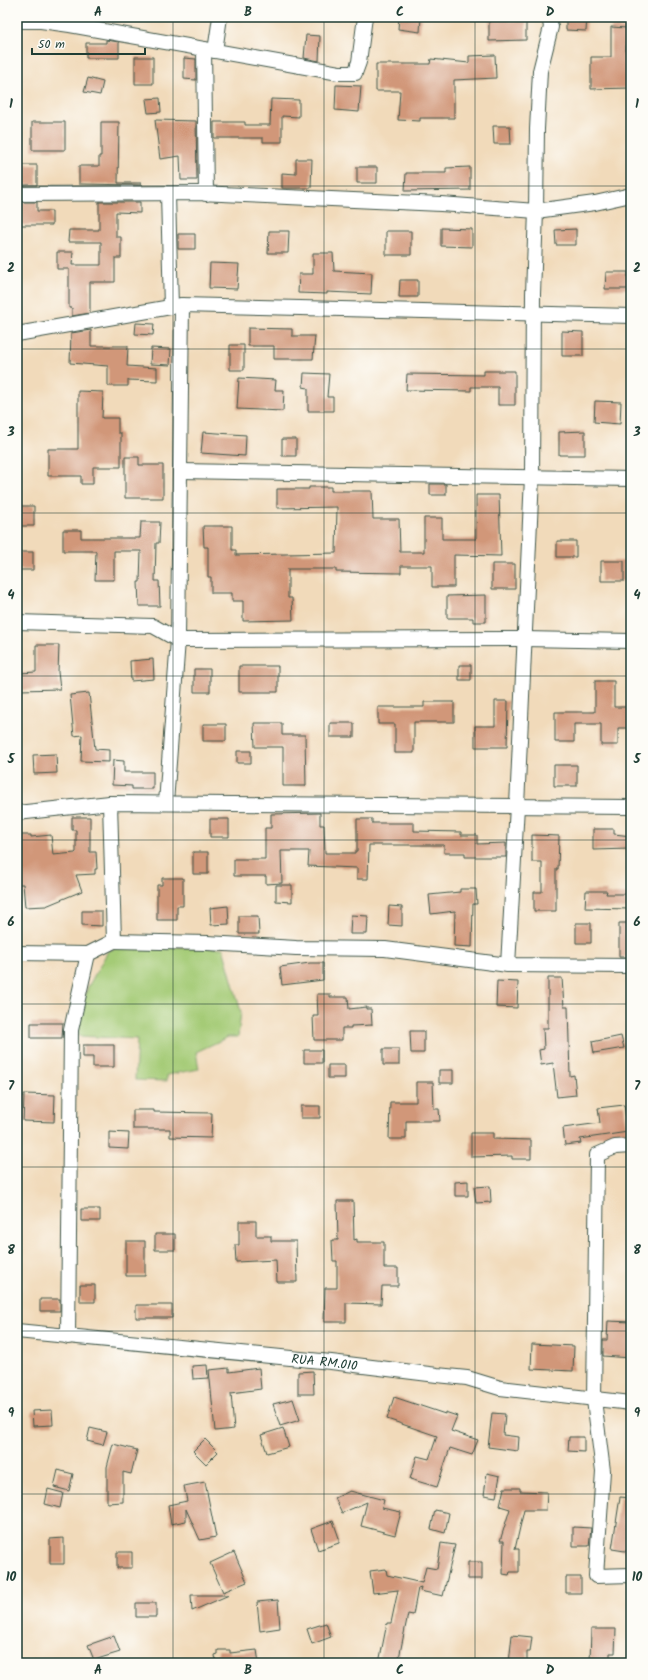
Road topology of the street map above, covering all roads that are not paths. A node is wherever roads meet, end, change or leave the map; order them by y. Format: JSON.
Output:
{"nodes":[{"id":1,"x":220,"y":17,"type":"edge"},
{"id":2,"x":364,"y":17,"type":"edge"},
{"id":3,"x":550,"y":17,"type":"edge"},
{"id":4,"x":17,"y":21,"type":"edge"},
{"id":5,"x":70,"y":21,"type":"edge"},
{"id":6,"x":210,"y":50,"type":"junction"},
{"id":7,"x":17,"y":194,"type":"edge"},
{"id":8,"x":168,"y":194,"type":"junction"},
{"id":9,"x":206,"y":194,"type":"junction"},
{"id":10,"x":631,"y":195,"type":"edge"},
{"id":11,"x":536,"y":212,"type":"junction"},
{"id":12,"x":177,"y":306,"type":"junction"},
{"id":13,"x":534,"y":314,"type":"junction"},
{"id":14,"x":631,"y":316,"type":"edge"},
{"id":15,"x":17,"y":334,"type":"edge"},
{"id":16,"x":181,"y":471,"type":"junction"},
{"id":17,"x":532,"y":477,"type":"junction"},
{"id":18,"x":631,"y":479,"type":"edge"},
{"id":19,"x":17,"y":622,"type":"edge"},
{"id":20,"x":524,"y":639,"type":"junction"},
{"id":21,"x":178,"y":640,"type":"junction"},
{"id":22,"x":631,"y":641,"type":"edge"},
{"id":23,"x":110,"y":803,"type":"junction"},
{"id":24,"x":166,"y":803,"type":"junction"},
{"id":25,"x":517,"y":806,"type":"junction"},
{"id":26,"x":631,"y":807,"type":"edge"},
{"id":27,"x":17,"y":813,"type":"edge"},
{"id":28,"x":114,"y":940,"type":"junction"},
{"id":29,"x":17,"y":953,"type":"edge"},
{"id":30,"x":88,"y":954,"type":"junction"},
{"id":31,"x":508,"y":965,"type":"junction"},
{"id":32,"x":631,"y":966,"type":"edge"},
{"id":33,"x":631,"y":1146,"type":"edge"},
{"id":34,"x":17,"y":1331,"type":"edge"},
{"id":35,"x":68,"y":1337,"type":"junction"},
{"id":36,"x":594,"y":1400,"type":"junction"},
{"id":37,"x":631,"y":1403,"type":"edge"},
{"id":38,"x":631,"y":1575,"type":"edge"}],
"edges":[{"from":1,"to":6,"type":"street"},
{"from":2,"to":6,"type":"street"},
{"from":3,"to":11,"type":"street"},
{"from":4,"to":5,"type":"street"},
{"from":5,"to":6,"type":"street"},
{"from":6,"to":9,"type":"street"},
{"from":7,"to":8,"type":"street"},
{"from":8,"to":9,"type":"street"},
{"from":8,"to":12,"type":"street"},
{"from":9,"to":11,"type":"street"},
{"from":10,"to":11,"type":"street"},
{"from":11,"to":13,"type":"street"},
{"from":12,"to":13,"type":"street"},
{"from":12,"to":15,"type":"street"},
{"from":12,"to":16,"type":"street"},
{"from":13,"to":14,"type":"street"},
{"from":13,"to":17,"type":"street"},
{"from":16,"to":17,"type":"street"},
{"from":16,"to":21,"type":"street"},
{"from":17,"to":18,"type":"street"},
{"from":17,"to":20,"type":"street"},
{"from":19,"to":21,"type":"street"},
{"from":20,"to":21,"type":"street"},
{"from":20,"to":22,"type":"street"},
{"from":20,"to":25,"type":"street"},
{"from":21,"to":24,"type":"street"},
{"from":23,"to":24,"type":"street"},
{"from":23,"to":27,"type":"street"},
{"from":23,"to":28,"type":"street"},
{"from":24,"to":25,"type":"street"},
{"from":25,"to":26,"type":"street"},
{"from":25,"to":31,"type":"street"},
{"from":28,"to":30,"type":"street"},
{"from":28,"to":31,"type":"street"},
{"from":29,"to":30,"type":"street"},
{"from":30,"to":35,"type":"street"},
{"from":31,"to":32,"type":"street"},
{"from":33,"to":36,"type":"street"},
{"from":34,"to":35,"type":"street","name":"RUA RM.010"},
{"from":35,"to":36,"type":"street","name":"RUA RM.010"},
{"from":36,"to":37,"type":"street","name":"RUA RM.010"},
{"from":36,"to":38,"type":"street"}]}
